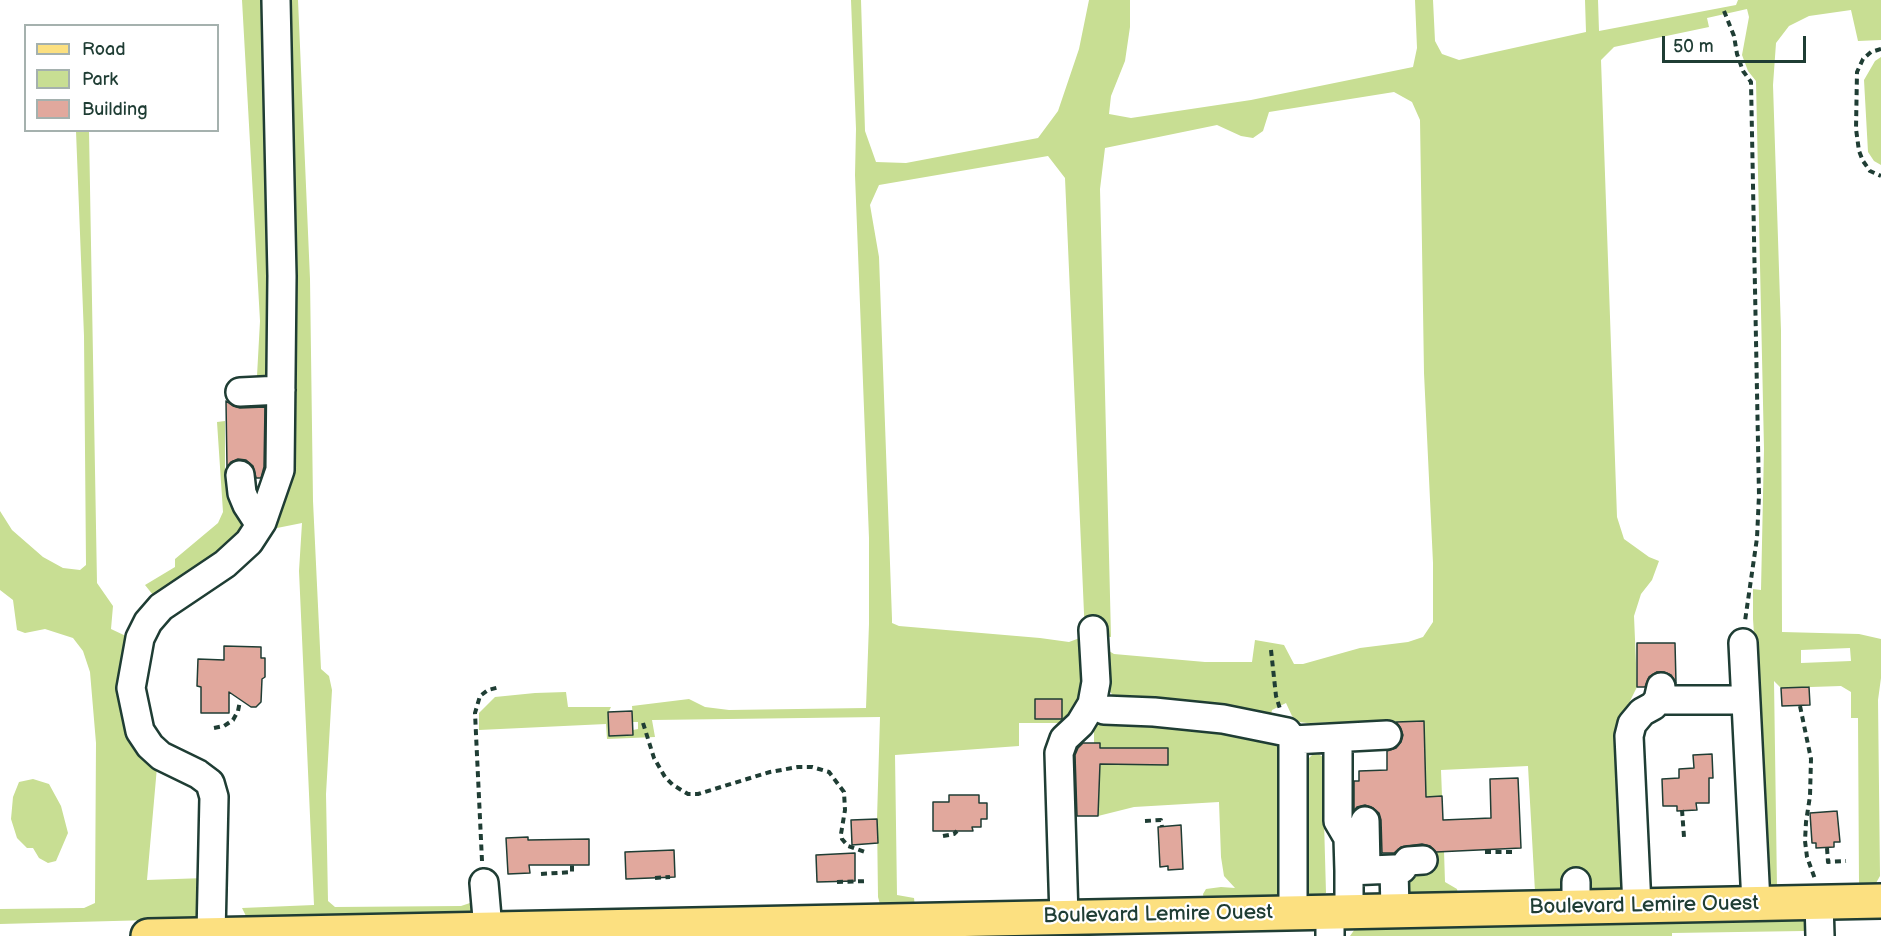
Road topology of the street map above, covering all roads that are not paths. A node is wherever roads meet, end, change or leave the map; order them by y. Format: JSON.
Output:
{"nodes":[{"id":1,"x":276,"y":0,"type":"edge"},
{"id":2,"x":281,"y":390,"type":"junction"},
{"id":3,"x":240,"y":392,"type":"dead end"},
{"id":4,"x":240,"y":474,"type":"dead end"},
{"id":5,"x":260,"y":525,"type":"junction"},
{"id":6,"x":1093,"y":630,"type":"dead end"},
{"id":7,"x":1743,"y":643,"type":"road end"},
{"id":8,"x":1746,"y":700,"type":"junction"},
{"id":9,"x":1092,"y":704,"type":"junction"},
{"id":10,"x":1387,"y":735,"type":"dead end"},
{"id":11,"x":1287,"y":736,"type":"junction"},
{"id":12,"x":1338,"y":738,"type":"junction"},
{"id":13,"x":1365,"y":820,"type":"dead end"},
{"id":14,"x":1423,"y":860,"type":"dead end"},
{"id":15,"x":1394,"y":869,"type":"junction"},
{"id":16,"x":1357,"y":871,"type":"junction"},
{"id":17,"x":484,"y":883,"type":"road end"},
{"id":18,"x":1881,"y":901,"type":"edge"},
{"id":19,"x":1819,"y":902,"type":"junction"},
{"id":20,"x":1756,"y":903,"type":"junction"},
{"id":21,"x":1637,"y":906,"type":"junction"},
{"id":22,"x":1395,"y":910,"type":"junction"},
{"id":23,"x":1293,"y":913,"type":"junction"},
{"id":24,"x":1064,"y":917,"type":"junction"},
{"id":25,"x":1336,"y":920,"type":"edge"},
{"id":26,"x":1028,"y":927,"type":"edge"},
{"id":27,"x":921,"y":928,"type":"edge"},
{"id":28,"x":971,"y":928,"type":"edge"},
{"id":29,"x":488,"y":929,"type":"junction"},
{"id":30,"x":718,"y":930,"type":"edge"},
{"id":31,"x":596,"y":931,"type":"edge"},
{"id":32,"x":434,"y":933,"type":"edge"},
{"id":33,"x":358,"y":934,"type":"edge"},
{"id":34,"x":211,"y":935,"type":"edge"},
{"id":35,"x":148,"y":936,"type":"edge"},
{"id":36,"x":1820,"y":936,"type":"edge"}],
"edges":[{"from":1,"to":2,"type":"lane"},
{"from":2,"to":3,"type":"lane"},
{"from":2,"to":5,"type":"lane"},
{"from":4,"to":5,"type":"lane"},
{"from":5,"to":34,"type":"lane"},
{"from":6,"to":9,"type":"lane"},
{"from":7,"to":8,"type":"lane"},
{"from":8,"to":20,"type":"lane"},
{"from":8,"to":21,"type":"lane"},
{"from":9,"to":11,"type":"lane"},
{"from":9,"to":24,"type":"lane"},
{"from":10,"to":12,"type":"lane"},
{"from":11,"to":12,"type":"lane"},
{"from":11,"to":23,"type":"lane"},
{"from":12,"to":16,"type":"lane"},
{"from":13,"to":16,"type":"lane"},
{"from":14,"to":15,"type":"lane"},
{"from":15,"to":16,"type":"lane"},
{"from":15,"to":22,"type":"lane"},
{"from":16,"to":25,"type":"lane"},
{"from":17,"to":29,"type":"lane"},
{"from":18,"to":19,"type":"main road","name":"Boulevard Lemire Ouest"},
{"from":19,"to":20,"type":"main road","name":"Boulevard Lemire Ouest"},
{"from":19,"to":36,"type":"lane"},
{"from":20,"to":21,"type":"main road","name":"Boulevard Lemire Ouest"},
{"from":21,"to":22,"type":"main road","name":"Boulevard Lemire Ouest"},
{"from":22,"to":25,"type":"main road","name":"Boulevard Lemire Ouest"},
{"from":23,"to":24,"type":"main road","name":"Boulevard Lemire Ouest"},
{"from":23,"to":25,"type":"main road","name":"Boulevard Lemire Ouest"},
{"from":24,"to":26,"type":"main road","name":"Boulevard Lemire Ouest"},
{"from":26,"to":28,"type":"main road","name":"Boulevard Lemire Ouest"},
{"from":27,"to":28,"type":"main road","name":"Boulevard Lemire Ouest"},
{"from":27,"to":30,"type":"main road","name":"Boulevard Lemire Ouest"},
{"from":29,"to":31,"type":"main road","name":"Boulevard Lemire Ouest"},
{"from":29,"to":32,"type":"main road","name":"Boulevard Lemire Ouest"},
{"from":30,"to":31,"type":"main road","name":"Boulevard Lemire Ouest"},
{"from":32,"to":33,"type":"main road","name":"Boulevard Lemire Ouest"},
{"from":33,"to":34,"type":"main road","name":"Boulevard Lemire Ouest"},
{"from":34,"to":35,"type":"main road","name":"Boulevard Lemire Ouest"}]}
